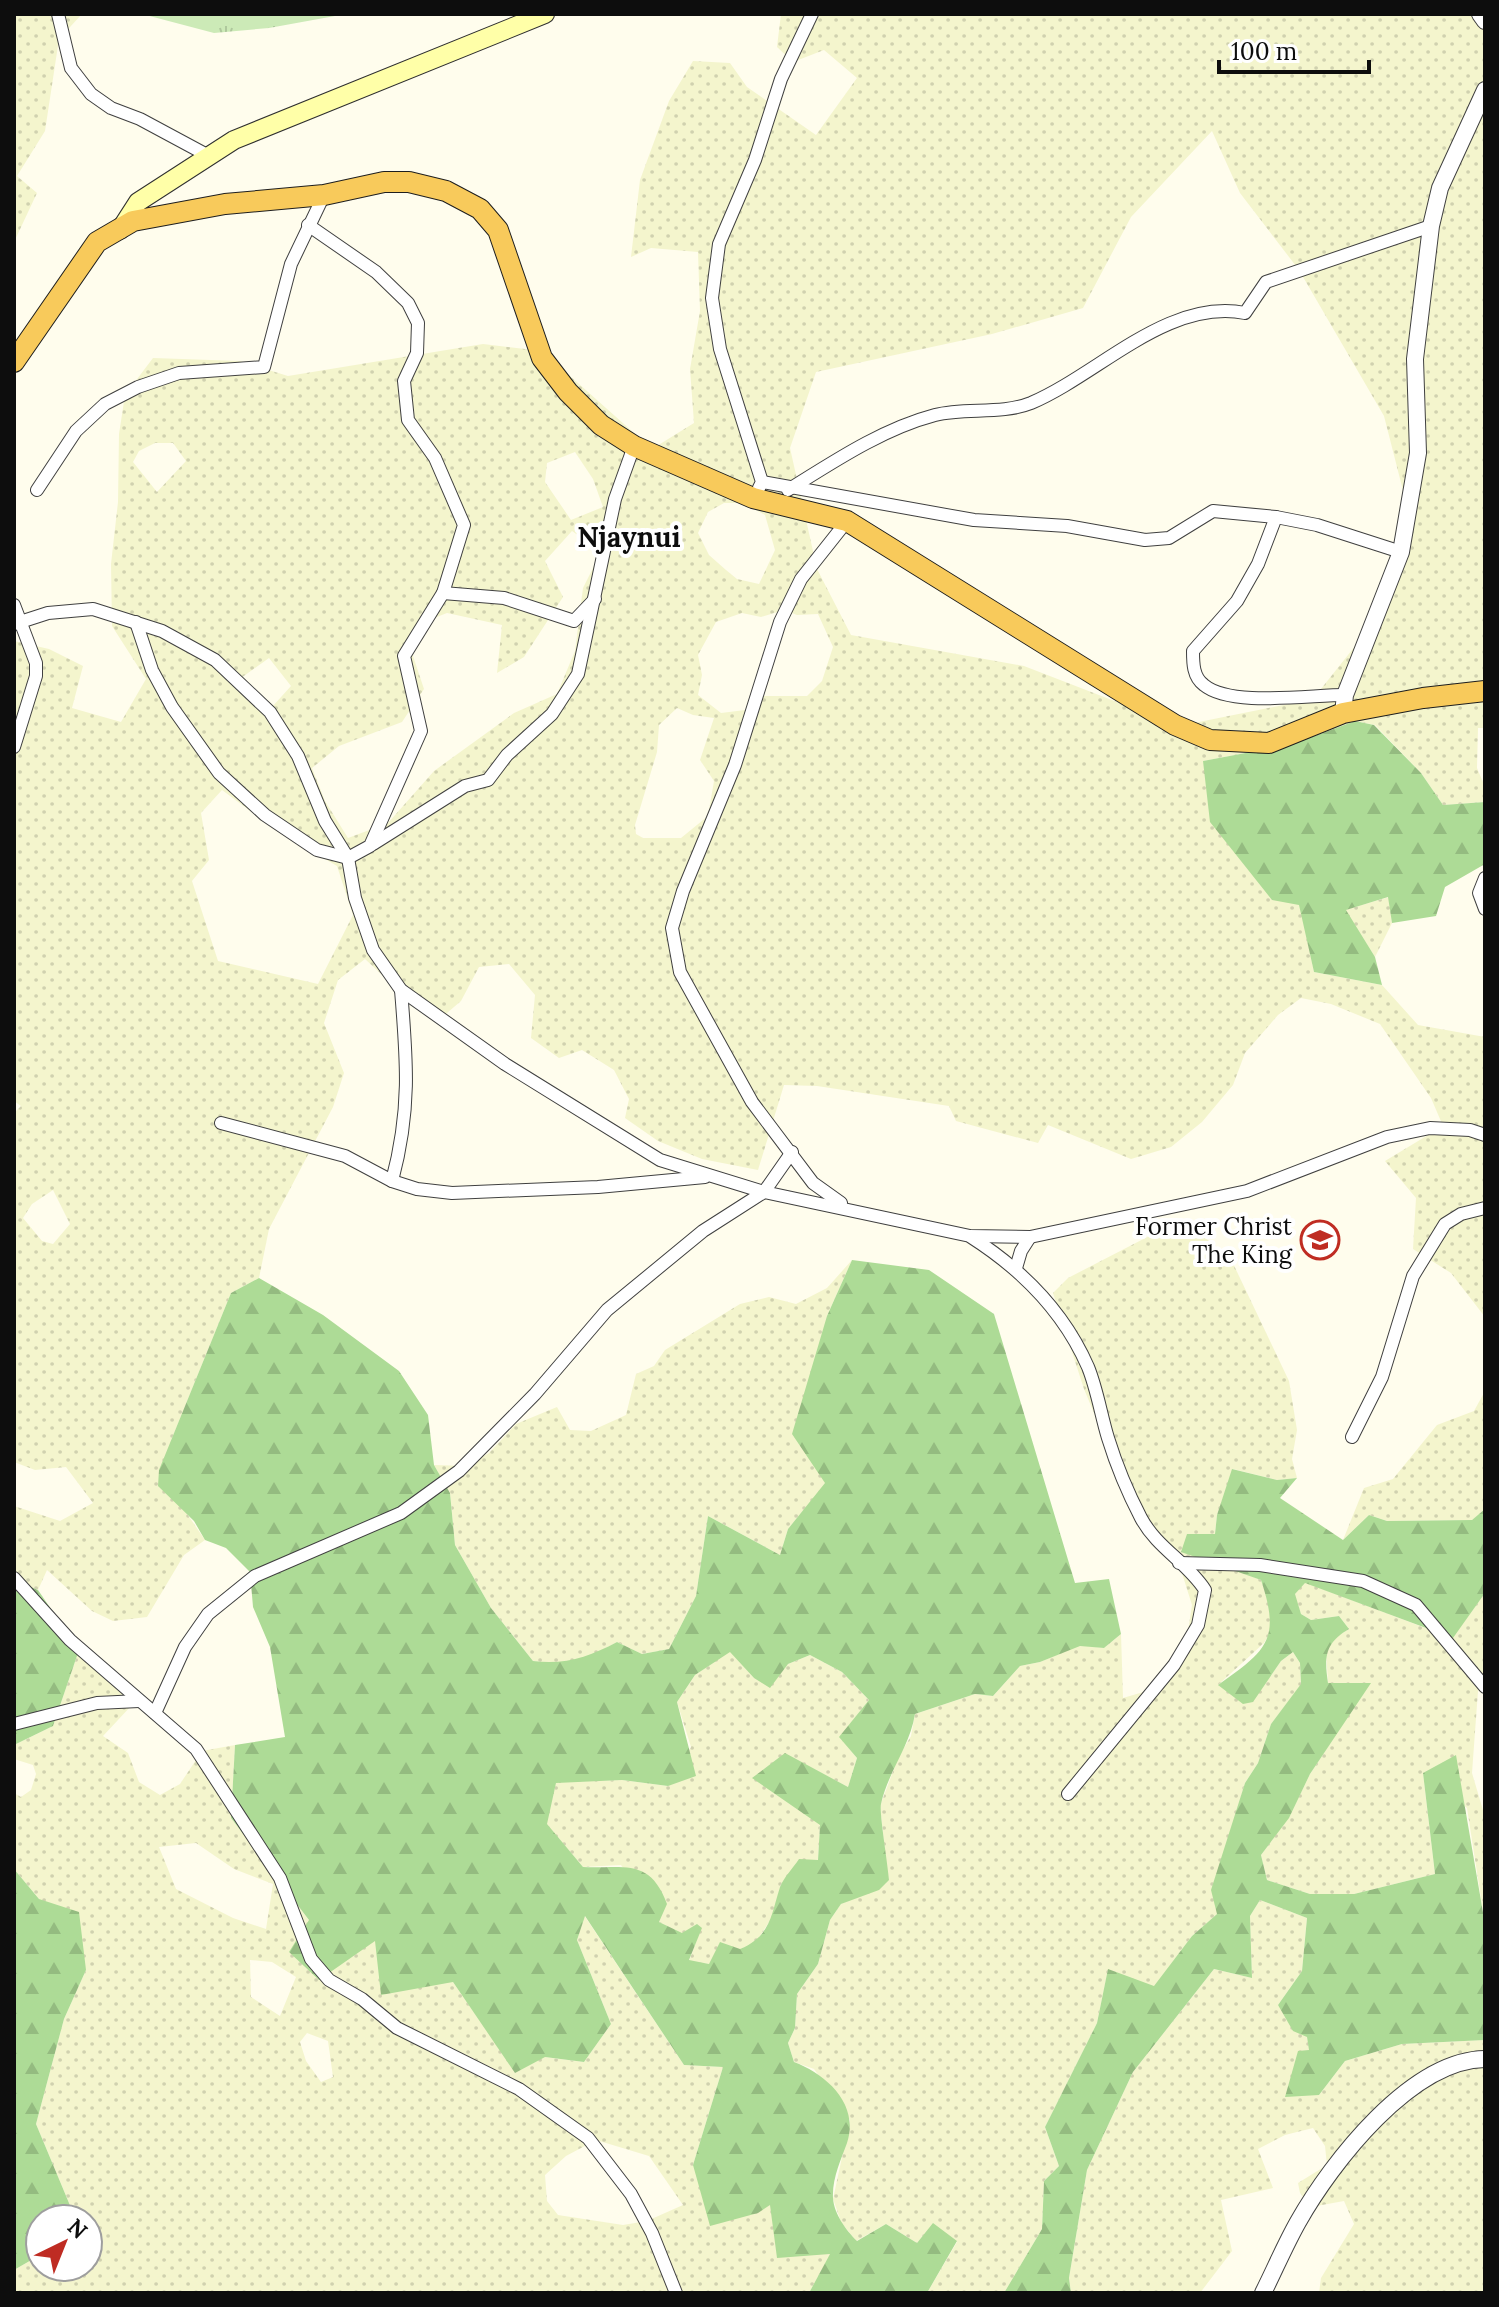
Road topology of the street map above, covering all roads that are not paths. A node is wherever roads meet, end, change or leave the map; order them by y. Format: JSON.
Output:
{"nodes":[{"id":1,"x":58,"y":14,"type":"edge"},
{"id":2,"x":545,"y":14,"type":"edge"},
{"id":3,"x":812,"y":14,"type":"edge"},
{"id":4,"x":1480,"y":14,"type":"edge"},
{"id":5,"x":1485,"y":21,"type":"edge"},
{"id":6,"x":1485,"y":90,"type":"edge"},
{"id":7,"x":207,"y":155,"type":"junction"},
{"id":8,"x":324,"y":195,"type":"junction"},
{"id":9,"x":308,"y":225,"type":"junction"},
{"id":10,"x":1431,"y":226,"type":"junction"},
{"id":11,"x":120,"y":230,"type":"junction"},
{"id":12,"x":14,"y":362,"type":"edge"},
{"id":13,"x":634,"y":446,"type":"junction"},
{"id":14,"x":37,"y":490,"type":"dead end"},
{"id":15,"x":757,"y":490,"type":"junction"},
{"id":16,"x":788,"y":490,"type":"junction"},
{"id":17,"x":1276,"y":517,"type":"junction"},
{"id":18,"x":847,"y":521,"type":"junction"},
{"id":19,"x":1401,"y":552,"type":"junction"},
{"id":20,"x":443,"y":593,"type":"junction"},
{"id":21,"x":595,"y":598,"type":"junction"},
{"id":22,"x":14,"y":605,"type":"edge"},
{"id":23,"x":18,"y":622,"type":"edge"},
{"id":24,"x":136,"y":622,"type":"junction"},
{"id":25,"x":1485,"y":691,"type":"edge"},
{"id":26,"x":1344,"y":704,"type":"junction"},
{"id":27,"x":14,"y":747,"type":"edge"},
{"id":28,"x":370,"y":846,"type":"junction"},
{"id":29,"x":348,"y":858,"type":"junction"},
{"id":30,"x":1485,"y":878,"type":"edge"},
{"id":31,"x":1485,"y":909,"type":"edge"},
{"id":32,"x":401,"y":990,"type":"junction"},
{"id":33,"x":221,"y":1123,"type":"dead end"},
{"id":34,"x":1485,"y":1135,"type":"edge"},
{"id":35,"x":792,"y":1152,"type":"junction"},
{"id":36,"x":708,"y":1177,"type":"junction"},
{"id":37,"x":392,"y":1181,"type":"junction"},
{"id":38,"x":764,"y":1192,"type":"junction"},
{"id":39,"x":845,"y":1207,"type":"junction"},
{"id":40,"x":1485,"y":1208,"type":"edge"},
{"id":41,"x":970,"y":1236,"type":"junction"},
{"id":42,"x":1030,"y":1237,"type":"junction"},
{"id":43,"x":1016,"y":1268,"type":"junction"},
{"id":44,"x":1352,"y":1437,"type":"dead end"},
{"id":45,"x":1179,"y":1563,"type":"junction"},
{"id":46,"x":14,"y":1578,"type":"edge"},
{"id":47,"x":1485,"y":1687,"type":"edge"},
{"id":48,"x":139,"y":1701,"type":"junction"},
{"id":49,"x":155,"y":1713,"type":"junction"},
{"id":50,"x":14,"y":1724,"type":"edge"},
{"id":51,"x":1068,"y":1794,"type":"dead end"},
{"id":52,"x":1485,"y":2059,"type":"edge"},
{"id":53,"x":676,"y":2293,"type":"edge"},
{"id":54,"x":1263,"y":2293,"type":"edge"}],
"edges":[{"from":1,"to":7,"type":"street"},
{"from":2,"to":7,"type":"main road"},
{"from":3,"to":15,"type":"street"},
{"from":4,"to":5,"type":"street"},
{"from":6,"to":10,"type":"street"},
{"from":7,"to":11,"type":"main road"},
{"from":8,"to":9,"type":"street"},
{"from":8,"to":11,"type":"highway"},
{"from":8,"to":13,"type":"highway"},
{"from":9,"to":14,"type":"street"},
{"from":9,"to":20,"type":"street"},
{"from":10,"to":16,"type":"street"},
{"from":10,"to":19,"type":"street"},
{"from":11,"to":12,"type":"highway"},
{"from":13,"to":15,"type":"highway"},
{"from":13,"to":21,"type":"street"},
{"from":15,"to":16,"type":"street"},
{"from":15,"to":18,"type":"highway"},
{"from":16,"to":17,"type":"street"},
{"from":17,"to":19,"type":"street"},
{"from":17,"to":26,"type":"street"},
{"from":18,"to":26,"type":"highway"},
{"from":18,"to":35,"type":"street"},
{"from":19,"to":26,"type":"street"},
{"from":20,"to":21,"type":"street"},
{"from":20,"to":28,"type":"street"},
{"from":21,"to":28,"type":"street"},
{"from":22,"to":23,"type":"street"},
{"from":23,"to":24,"type":"street"},
{"from":23,"to":27,"type":"street"},
{"from":24,"to":29,"type":"street"},
{"from":24,"to":29,"type":"street"},
{"from":25,"to":26,"type":"highway"},
{"from":28,"to":29,"type":"street"},
{"from":29,"to":32,"type":"street"},
{"from":30,"to":31,"type":"street"},
{"from":32,"to":36,"type":"street"},
{"from":32,"to":37,"type":"street"},
{"from":33,"to":37,"type":"street"},
{"from":34,"to":42,"type":"street"},
{"from":35,"to":38,"type":"street"},
{"from":35,"to":39,"type":"street"},
{"from":36,"to":37,"type":"street"},
{"from":36,"to":38,"type":"street"},
{"from":38,"to":39,"type":"street"},
{"from":38,"to":49,"type":"street"},
{"from":39,"to":41,"type":"street"},
{"from":40,"to":44,"type":"street"},
{"from":41,"to":42,"type":"street"},
{"from":41,"to":43,"type":"street"},
{"from":42,"to":43,"type":"street"},
{"from":43,"to":45,"type":"street"},
{"from":45,"to":47,"type":"street"},
{"from":45,"to":51,"type":"street"},
{"from":46,"to":48,"type":"street"},
{"from":48,"to":49,"type":"street"},
{"from":48,"to":50,"type":"street"},
{"from":49,"to":53,"type":"street"},
{"from":52,"to":54,"type":"street"}]}
